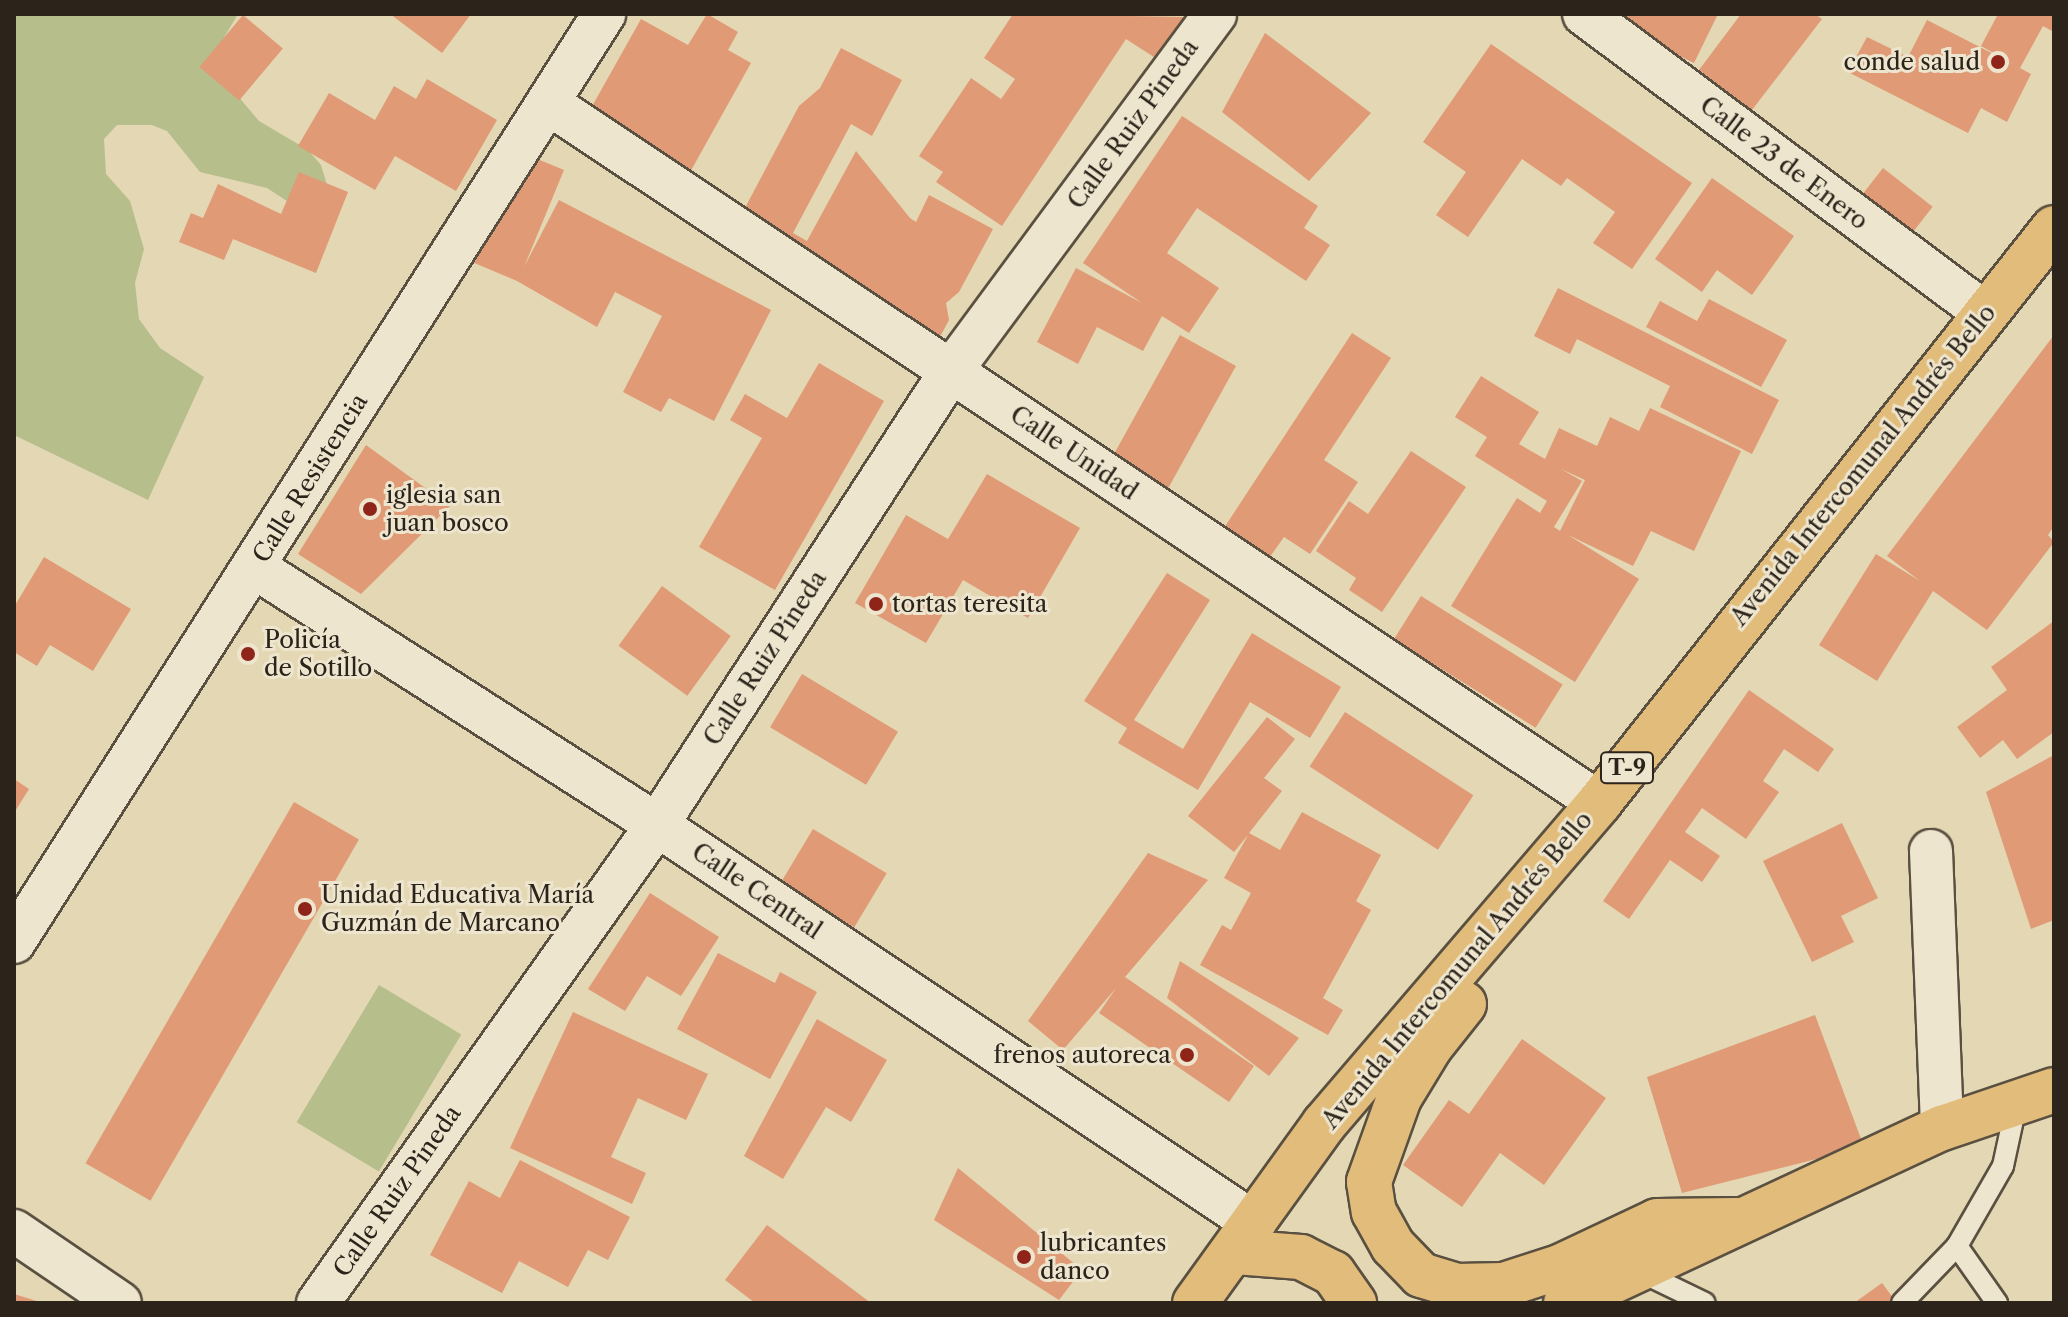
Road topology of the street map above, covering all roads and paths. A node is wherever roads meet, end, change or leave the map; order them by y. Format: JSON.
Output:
{"nodes":[{"id":1,"x":604,"y":14,"type":"edge"},
{"id":2,"x":1215,"y":14,"type":"edge"},
{"id":3,"x":1584,"y":14,"type":"edge"},
{"id":4,"x":548,"y":103,"type":"junction"},
{"id":5,"x":2054,"y":228,"type":"edge"},
{"id":6,"x":1985,"y":313,"type":"junction"},
{"id":7,"x":951,"y":371,"type":"junction"},
{"id":8,"x":254,"y":567,"type":"junction"},
{"id":9,"x":1599,"y":803,"type":"junction"},
{"id":10,"x":657,"y":825,"type":"junction"},
{"id":11,"x":1931,"y":851,"type":"dead end"},
{"id":12,"x":14,"y":942,"type":"edge"},
{"id":13,"x":2041,"y":1097,"type":"edge"},
{"id":14,"x":1942,"y":1128,"type":"junction"},
{"id":15,"x":1737,"y":1220,"type":"junction"},
{"id":16,"x":14,"y":1231,"type":"edge"},
{"id":17,"x":1244,"y":1238,"type":"junction"},
{"id":18,"x":1957,"y":1246,"type":"junction"},
{"id":19,"x":1635,"y":1270,"type":"junction"},
{"id":20,"x":120,"y":1303,"type":"edge"},
{"id":21,"x":318,"y":1303,"type":"edge"},
{"id":22,"x":1195,"y":1303,"type":"edge"},
{"id":23,"x":1354,"y":1303,"type":"edge"},
{"id":24,"x":1566,"y":1303,"type":"edge"},
{"id":25,"x":1705,"y":1303,"type":"edge"},
{"id":26,"x":1902,"y":1303,"type":"edge"},
{"id":27,"x":1997,"y":1303,"type":"edge"}],
"edges":[{"from":1,"to":4,"type":"street","name":"Calle Resistencia"},
{"from":2,"to":7,"type":"street","name":"Calle Ruiz Pineda"},
{"from":3,"to":6,"type":"street","name":"Calle 23 de Enero"},
{"from":4,"to":7,"type":"street","name":"Calle Unidad"},
{"from":4,"to":8,"type":"street","name":"Calle Resistencia"},
{"from":5,"to":6,"type":"highway","name":"Avenida Intercomunal Andrés Bello","number":"T-9"},
{"from":6,"to":9,"type":"highway","name":"Avenida Intercomunal Andrés Bello","number":"T-9"},
{"from":7,"to":9,"type":"street","name":"Calle Unidad"},
{"from":7,"to":10,"type":"street","name":"Calle Ruiz Pineda"},
{"from":8,"to":10,"type":"street","name":"Calle Central"},
{"from":8,"to":12,"type":"street","name":"Calle Resistencia"},
{"from":9,"to":15,"type":"highway","number":"T-9"},
{"from":9,"to":17,"type":"highway","name":"Avenida Intercomunal Andrés Bello","number":"T-9"},
{"from":10,"to":17,"type":"street","name":"Calle Central"},
{"from":10,"to":21,"type":"street","name":"Calle Ruiz Pineda"},
{"from":11,"to":14,"type":"street"},
{"from":13,"to":14,"type":"highway","number":"T-9"},
{"from":13,"to":18,"type":"lane"},
{"from":14,"to":15,"type":"highway","number":"T-9"},
{"from":15,"to":19,"type":"highway","number":"T-9"},
{"from":16,"to":20,"type":"street"},
{"from":17,"to":22,"type":"highway","name":"Avenida Intercomunal Andrés Bello","number":"T-9"},
{"from":17,"to":23,"type":"highway"},
{"from":18,"to":26,"type":"lane"},
{"from":18,"to":27,"type":"lane"},
{"from":19,"to":24,"type":"highway","number":"T-9"},
{"from":19,"to":25,"type":"lane"}]}
